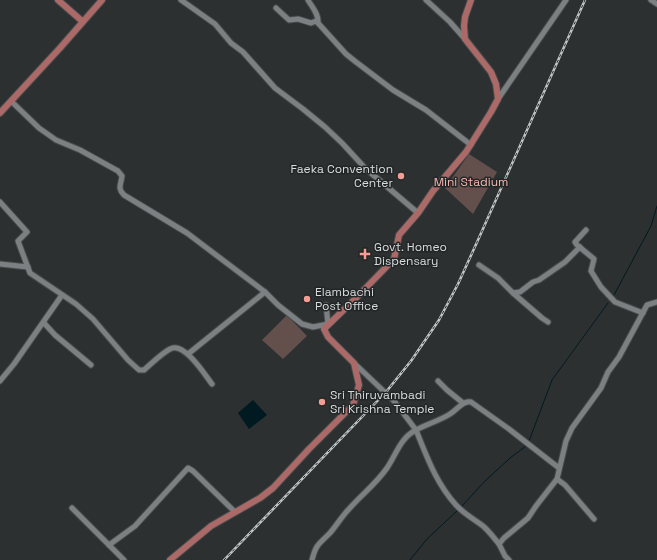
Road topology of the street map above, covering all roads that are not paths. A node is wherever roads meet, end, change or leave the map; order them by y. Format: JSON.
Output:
{"nodes":[{"id":1,"x":58,"y":0,"type":"edge"},
{"id":2,"x":102,"y":0,"type":"edge"},
{"id":3,"x":181,"y":0,"type":"edge"},
{"id":4,"x":308,"y":0,"type":"edge"},
{"id":5,"x":426,"y":0,"type":"edge"},
{"id":6,"x":470,"y":0,"type":"edge"},
{"id":7,"x":566,"y":0,"type":"edge"},
{"id":8,"x":651,"y":0,"type":"edge"},
{"id":9,"x":657,"y":4,"type":"edge"},
{"id":10,"x":276,"y":8,"type":"dead end"},
{"id":11,"x":82,"y":21,"type":"junction"},
{"id":12,"x":318,"y":23,"type":"junction"},
{"id":13,"x":466,"y":39,"type":"junction"},
{"id":14,"x":498,"y":99,"type":"junction"},
{"id":15,"x":11,"y":102,"type":"junction"},
{"id":16,"x":0,"y":113,"type":"edge"},
{"id":17,"x":471,"y":144,"type":"junction"},
{"id":18,"x":0,"y":202,"type":"edge"},
{"id":19,"x":418,"y":213,"type":"junction"},
{"id":20,"x":586,"y":230,"type":"dead end"},
{"id":21,"x":580,"y":247,"type":"junction"},
{"id":22,"x":0,"y":264,"type":"edge"},
{"id":23,"x":479,"y":265,"type":"dead end"},
{"id":24,"x":28,"y":267,"type":"junction"},
{"id":25,"x":265,"y":292,"type":"junction"},
{"id":26,"x":513,"y":293,"type":"junction"},
{"id":27,"x":62,"y":295,"type":"junction"},
{"id":28,"x":657,"y":302,"type":"edge"},
{"id":29,"x":326,"y":305,"type":"dead end"},
{"id":30,"x":643,"y":312,"type":"junction"},
{"id":31,"x":548,"y":322,"type":"dead end"},
{"id":32,"x":44,"y":323,"type":"junction"},
{"id":33,"x":328,"y":324,"type":"junction"},
{"id":34,"x":188,"y":354,"type":"junction"},
{"id":35,"x":354,"y":363,"type":"junction"},
{"id":36,"x":91,"y":365,"type":"dead end"},
{"id":37,"x":0,"y":381,"type":"edge"},
{"id":38,"x":438,"y":381,"type":"dead end"},
{"id":39,"x":212,"y":384,"type":"dead end"},
{"id":40,"x":463,"y":403,"type":"junction"},
{"id":41,"x":416,"y":430,"type":"junction"},
{"id":42,"x":559,"y":468,"type":"junction"},
{"id":43,"x":557,"y":479,"type":"junction"},
{"id":44,"x":72,"y":508,"type":"dead end"},
{"id":45,"x":235,"y":512,"type":"junction"},
{"id":46,"x":594,"y":519,"type":"dead end"},
{"id":47,"x":499,"y":544,"type":"junction"},
{"id":48,"x":109,"y":545,"type":"junction"},
{"id":49,"x":124,"y":560,"type":"edge"},
{"id":50,"x":170,"y":560,"type":"edge"},
{"id":51,"x":312,"y":560,"type":"edge"},
{"id":52,"x":510,"y":560,"type":"edge"}],
"edges":[{"from":1,"to":11,"type":"main road"},
{"from":2,"to":11,"type":"main road"},
{"from":3,"to":19,"type":"street"},
{"from":4,"to":12,"type":"street"},
{"from":5,"to":13,"type":"street"},
{"from":6,"to":13,"type":"main road"},
{"from":7,"to":14,"type":"street"},
{"from":8,"to":9,"type":"street"},
{"from":10,"to":12,"type":"street"},
{"from":11,"to":15,"type":"main road"},
{"from":12,"to":17,"type":"street"},
{"from":13,"to":14,"type":"main road"},
{"from":14,"to":17,"type":"main road"},
{"from":15,"to":16,"type":"main road"},
{"from":15,"to":25,"type":"street"},
{"from":17,"to":19,"type":"main road"},
{"from":18,"to":24,"type":"street"},
{"from":19,"to":33,"type":"main road"},
{"from":20,"to":21,"type":"street"},
{"from":21,"to":26,"type":"street"},
{"from":21,"to":30,"type":"street"},
{"from":22,"to":24,"type":"street"},
{"from":23,"to":26,"type":"street"},
{"from":24,"to":27,"type":"street"},
{"from":25,"to":33,"type":"street"},
{"from":25,"to":34,"type":"street"},
{"from":26,"to":31,"type":"street"},
{"from":27,"to":32,"type":"street"},
{"from":27,"to":34,"type":"street"},
{"from":28,"to":30,"type":"street"},
{"from":29,"to":33,"type":"street"},
{"from":30,"to":42,"type":"street"},
{"from":32,"to":36,"type":"street"},
{"from":32,"to":37,"type":"street"},
{"from":33,"to":35,"type":"main road"},
{"from":34,"to":39,"type":"street"},
{"from":35,"to":41,"type":"street"},
{"from":35,"to":45,"type":"main road"},
{"from":38,"to":40,"type":"street"},
{"from":40,"to":41,"type":"street"},
{"from":40,"to":42,"type":"street"},
{"from":41,"to":47,"type":"street"},
{"from":41,"to":51,"type":"street"},
{"from":42,"to":43,"type":"street"},
{"from":43,"to":46,"type":"street"},
{"from":43,"to":47,"type":"street"},
{"from":44,"to":48,"type":"street"},
{"from":45,"to":48,"type":"street"},
{"from":45,"to":50,"type":"main road"},
{"from":47,"to":52,"type":"street"},
{"from":48,"to":49,"type":"street"}]}
